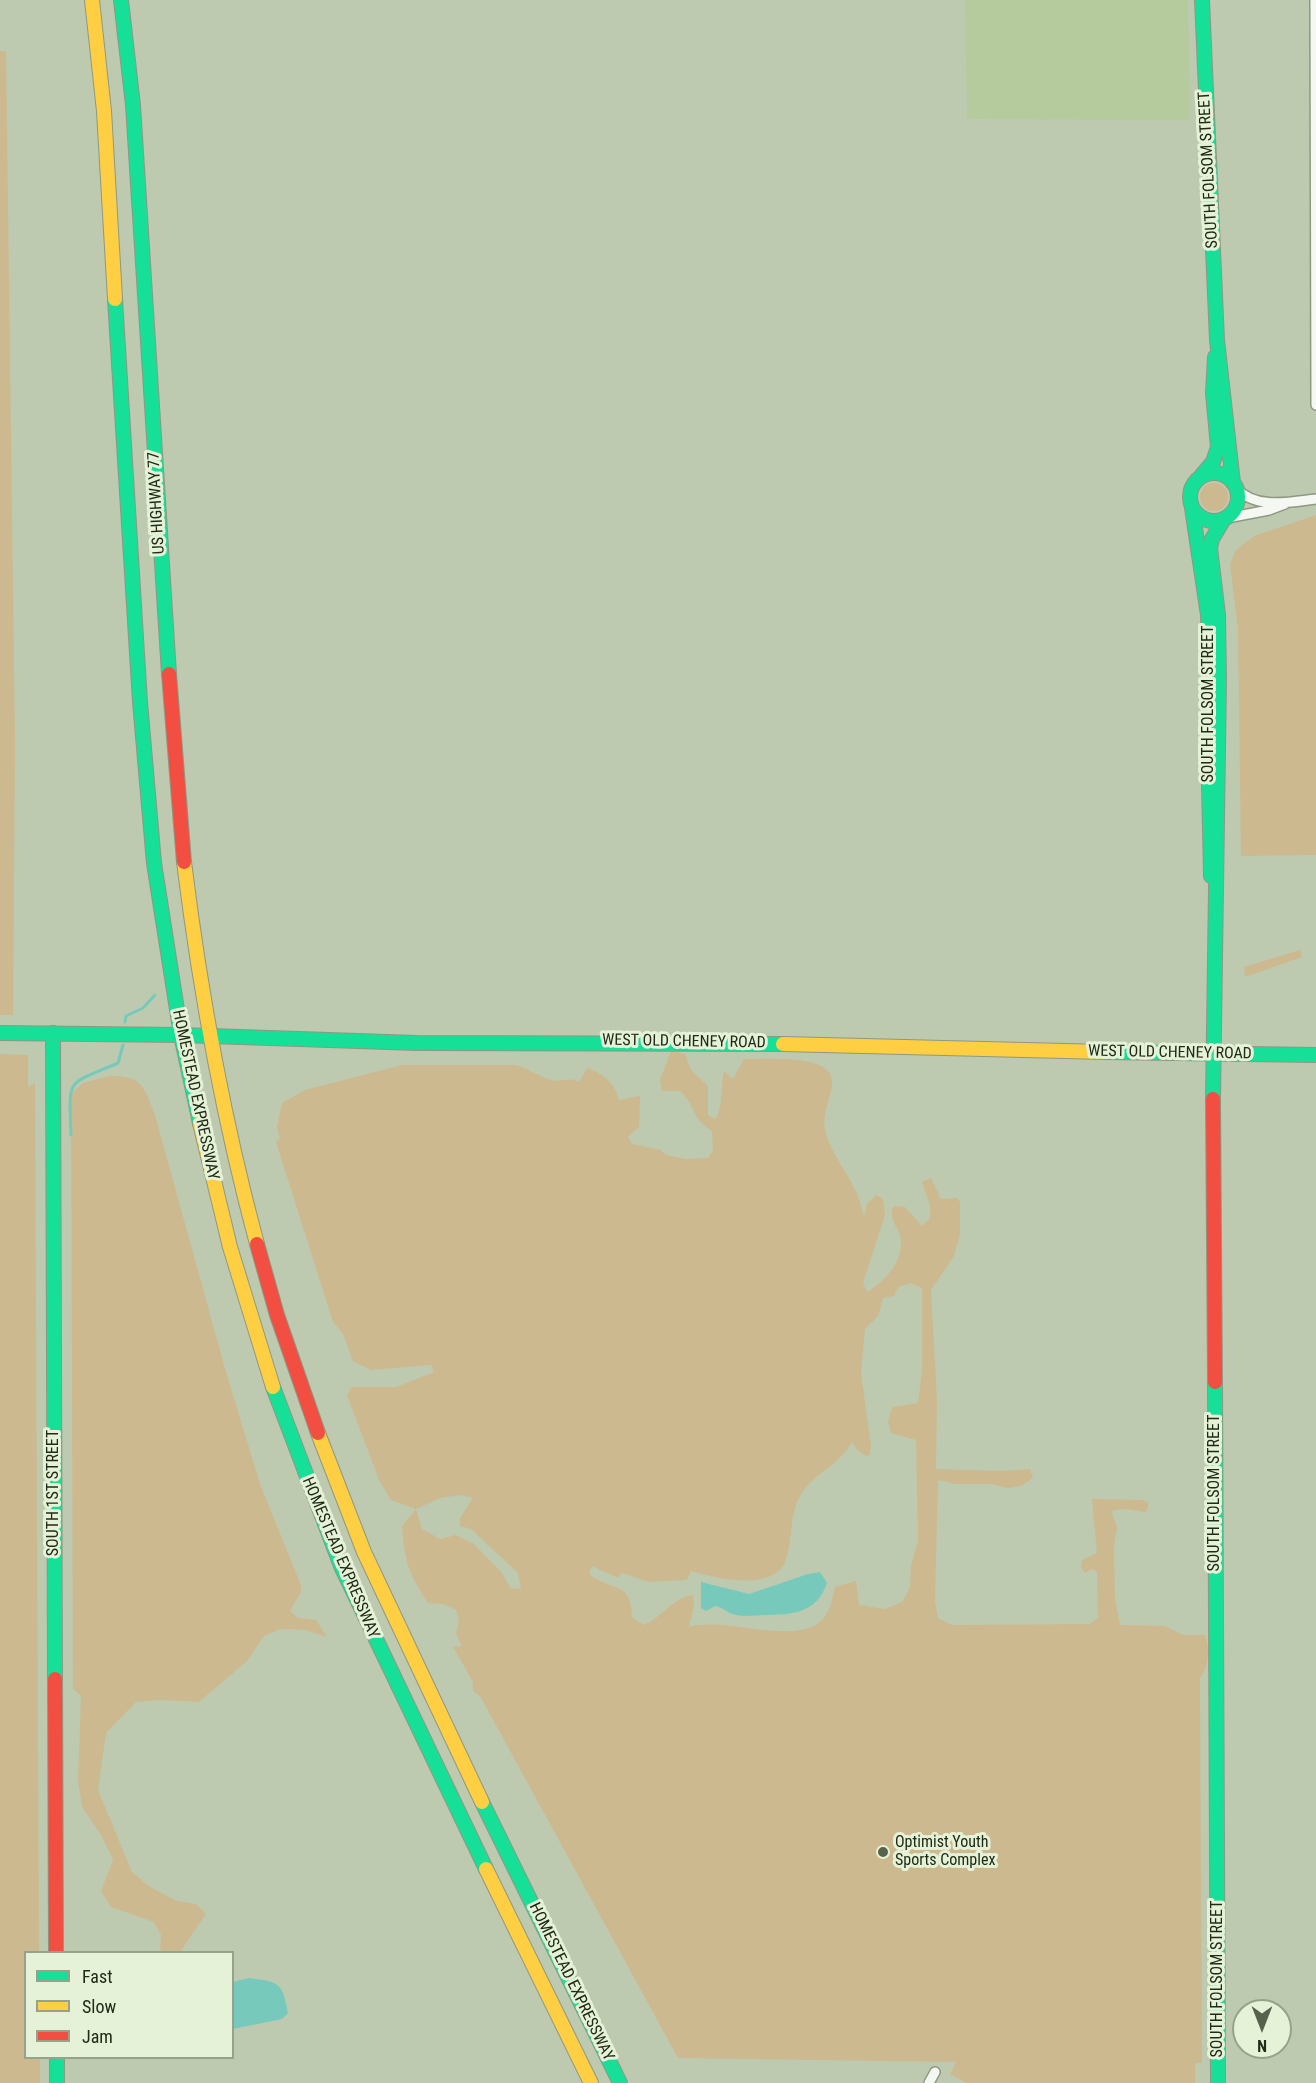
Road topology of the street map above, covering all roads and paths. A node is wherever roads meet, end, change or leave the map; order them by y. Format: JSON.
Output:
{"nodes":[{"id":1,"x":92,"y":0,"type":"edge"},
{"id":2,"x":121,"y":0,"type":"edge"},
{"id":3,"x":1202,"y":0,"type":"edge"},
{"id":4,"x":1315,"y":0,"type":"edge"},
{"id":5,"x":1315,"y":121,"type":"edge"},
{"id":6,"x":1315,"y":254,"type":"edge"},
{"id":7,"x":1217,"y":340,"type":"junction"},
{"id":8,"x":1316,"y":405,"type":"edge"},
{"id":9,"x":1200,"y":478,"type":"junction"},
{"id":10,"x":1235,"y":485,"type":"junction"},
{"id":11,"x":1316,"y":499,"type":"edge"},
{"id":12,"x":1288,"y":503,"type":"junction"},
{"id":13,"x":1192,"y":508,"type":"junction"},
{"id":14,"x":1225,"y":519,"type":"junction"},
{"id":15,"x":1214,"y":902,"type":"junction"},
{"id":16,"x":176,"y":1001,"type":"joint"},
{"id":17,"x":204,"y":1006,"type":"joint"},
{"id":18,"x":0,"y":1033,"type":"edge"},
{"id":19,"x":53,"y":1034,"type":"junction"},
{"id":20,"x":181,"y":1035,"type":"junction"},
{"id":21,"x":209,"y":1036,"type":"junction"},
{"id":22,"x":1213,"y":1054,"type":"junction"},
{"id":23,"x":1316,"y":1055,"type":"edge"},
{"id":24,"x":56,"y":1951,"type":"edge"},
{"id":25,"x":57,"y":2059,"type":"edge"},
{"id":26,"x":935,"y":2072,"type":"dead end"},
{"id":27,"x":57,"y":2083,"type":"edge"},
{"id":28,"x":591,"y":2083,"type":"edge"},
{"id":29,"x":620,"y":2083,"type":"edge"},
{"id":30,"x":929,"y":2083,"type":"edge"},
{"id":31,"x":1218,"y":2083,"type":"edge"}],
"edges":[{"from":1,"to":16,"type":"main road","name":"US HIGHWAY 77"},
{"from":2,"to":17,"type":"main road","name":"US HIGHWAY 77"},
{"from":3,"to":7,"type":"main road","name":"SOUTH FOLSOM STREET"},
{"from":4,"to":5,"type":"street"},
{"from":5,"to":6,"type":"street"},
{"from":6,"to":8,"type":"street"},
{"from":7,"to":9,"type":"main road","name":"SOUTH FOLSOM STREET"},
{"from":7,"to":10,"type":"main road","name":"SOUTH FOLSOM STREET"},
{"from":9,"to":10,"type":"main road"},
{"from":9,"to":13,"type":"main road"},
{"from":10,"to":12,"type":"street"},
{"from":10,"to":14,"type":"main road"},
{"from":11,"to":12,"type":"street"},
{"from":12,"to":14,"type":"street"},
{"from":13,"to":14,"type":"main road"},
{"from":13,"to":15,"type":"main road","name":"SOUTH FOLSOM STREET"},
{"from":14,"to":15,"type":"main road","name":"SOUTH FOLSOM STREET"},
{"from":15,"to":22,"type":"main road","name":"SOUTH FOLSOM STREET"},
{"from":16,"to":20,"type":"main road","name":"HOMESTEAD EXPRESSWAY"},
{"from":17,"to":21,"type":"main road","name":"HOMESTEAD EXPRESSWAY"},
{"from":18,"to":19,"type":"main road","name":"WEST OLD CHENEY ROAD"},
{"from":19,"to":20,"type":"main road","name":"WEST OLD CHENEY ROAD"},
{"from":19,"to":24,"type":"main road","name":"SOUTH 1ST STREET"},
{"from":20,"to":21,"type":"main road","name":"WEST OLD CHENEY ROAD"},
{"from":20,"to":28,"type":"main road","name":"HOMESTEAD EXPRESSWAY"},
{"from":21,"to":22,"type":"main road","name":"WEST OLD CHENEY ROAD"},
{"from":21,"to":29,"type":"main road","name":"HOMESTEAD EXPRESSWAY"},
{"from":22,"to":23,"type":"main road","name":"WEST OLD CHENEY ROAD"},
{"from":22,"to":31,"type":"main road","name":"SOUTH FOLSOM STREET"},
{"from":25,"to":27,"type":"main road"},
{"from":26,"to":30,"type":"street"}]}
